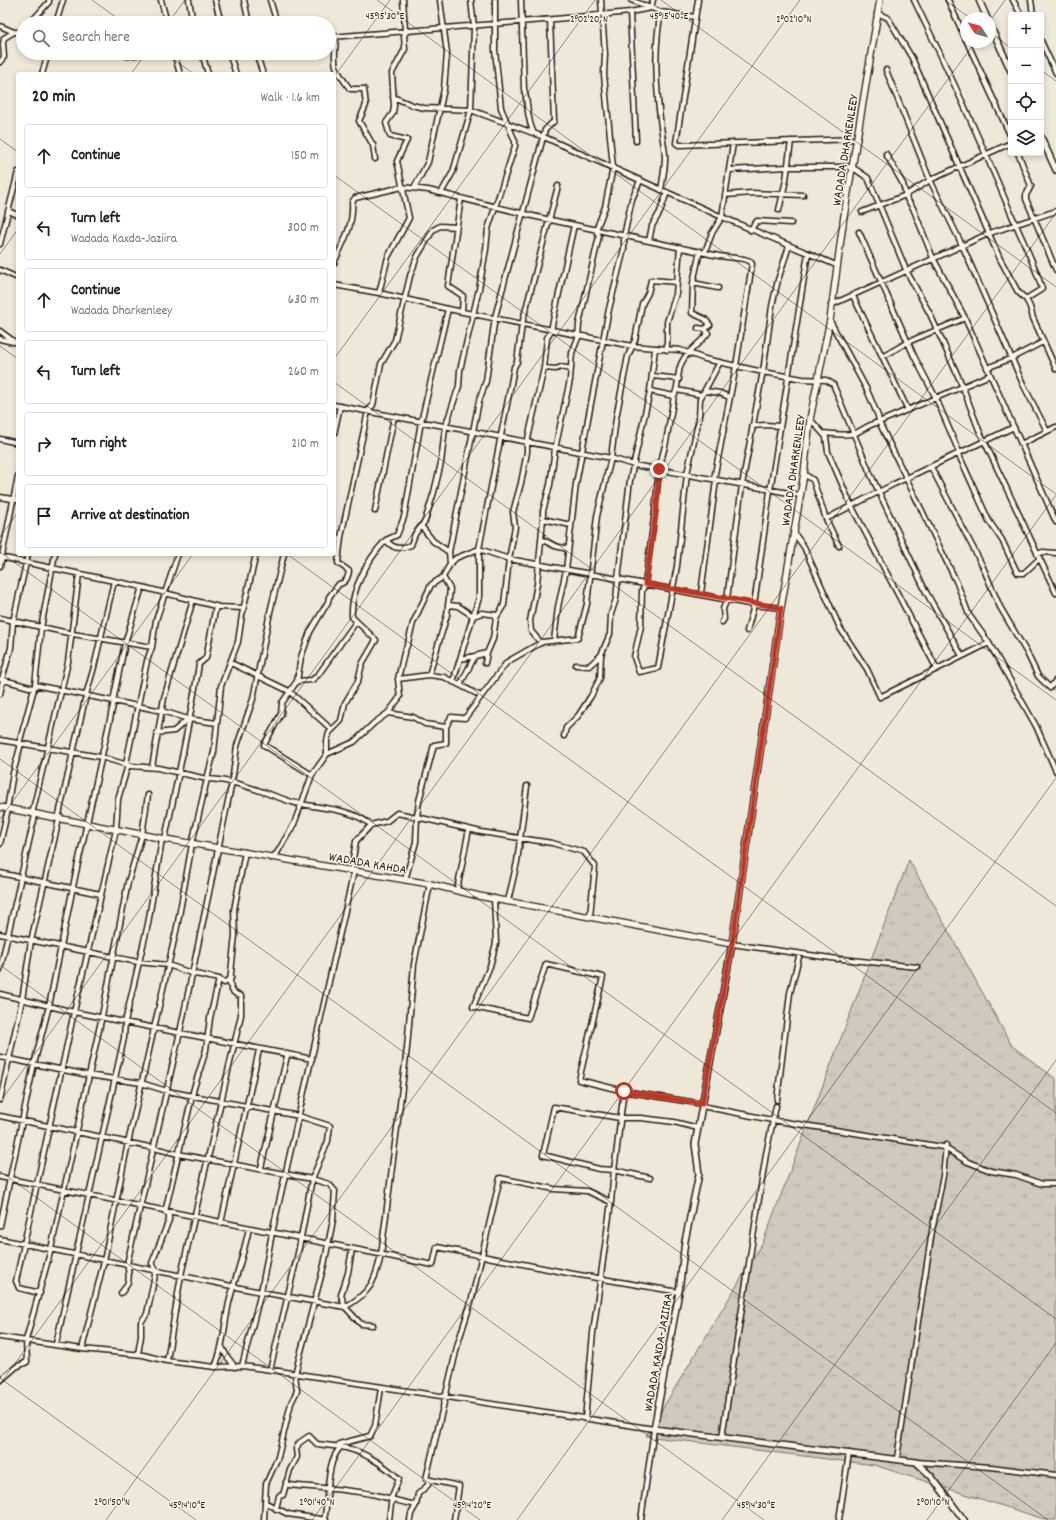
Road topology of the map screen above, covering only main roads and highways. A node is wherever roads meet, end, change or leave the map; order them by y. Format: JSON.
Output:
{"nodes":[{"id":1,"x":880,"y":0,"type":"edge"},
{"id":2,"x":0,"y":807,"type":"edge"},
{"id":3,"x":732,"y":944,"type":"joint"}],
"edges":[{"from":1,"to":3,"type":"main road","name":"WADADA DHARKENLEEY"},
{"from":2,"to":3,"type":"main road","name":"WADADA KAHDA"}]}
